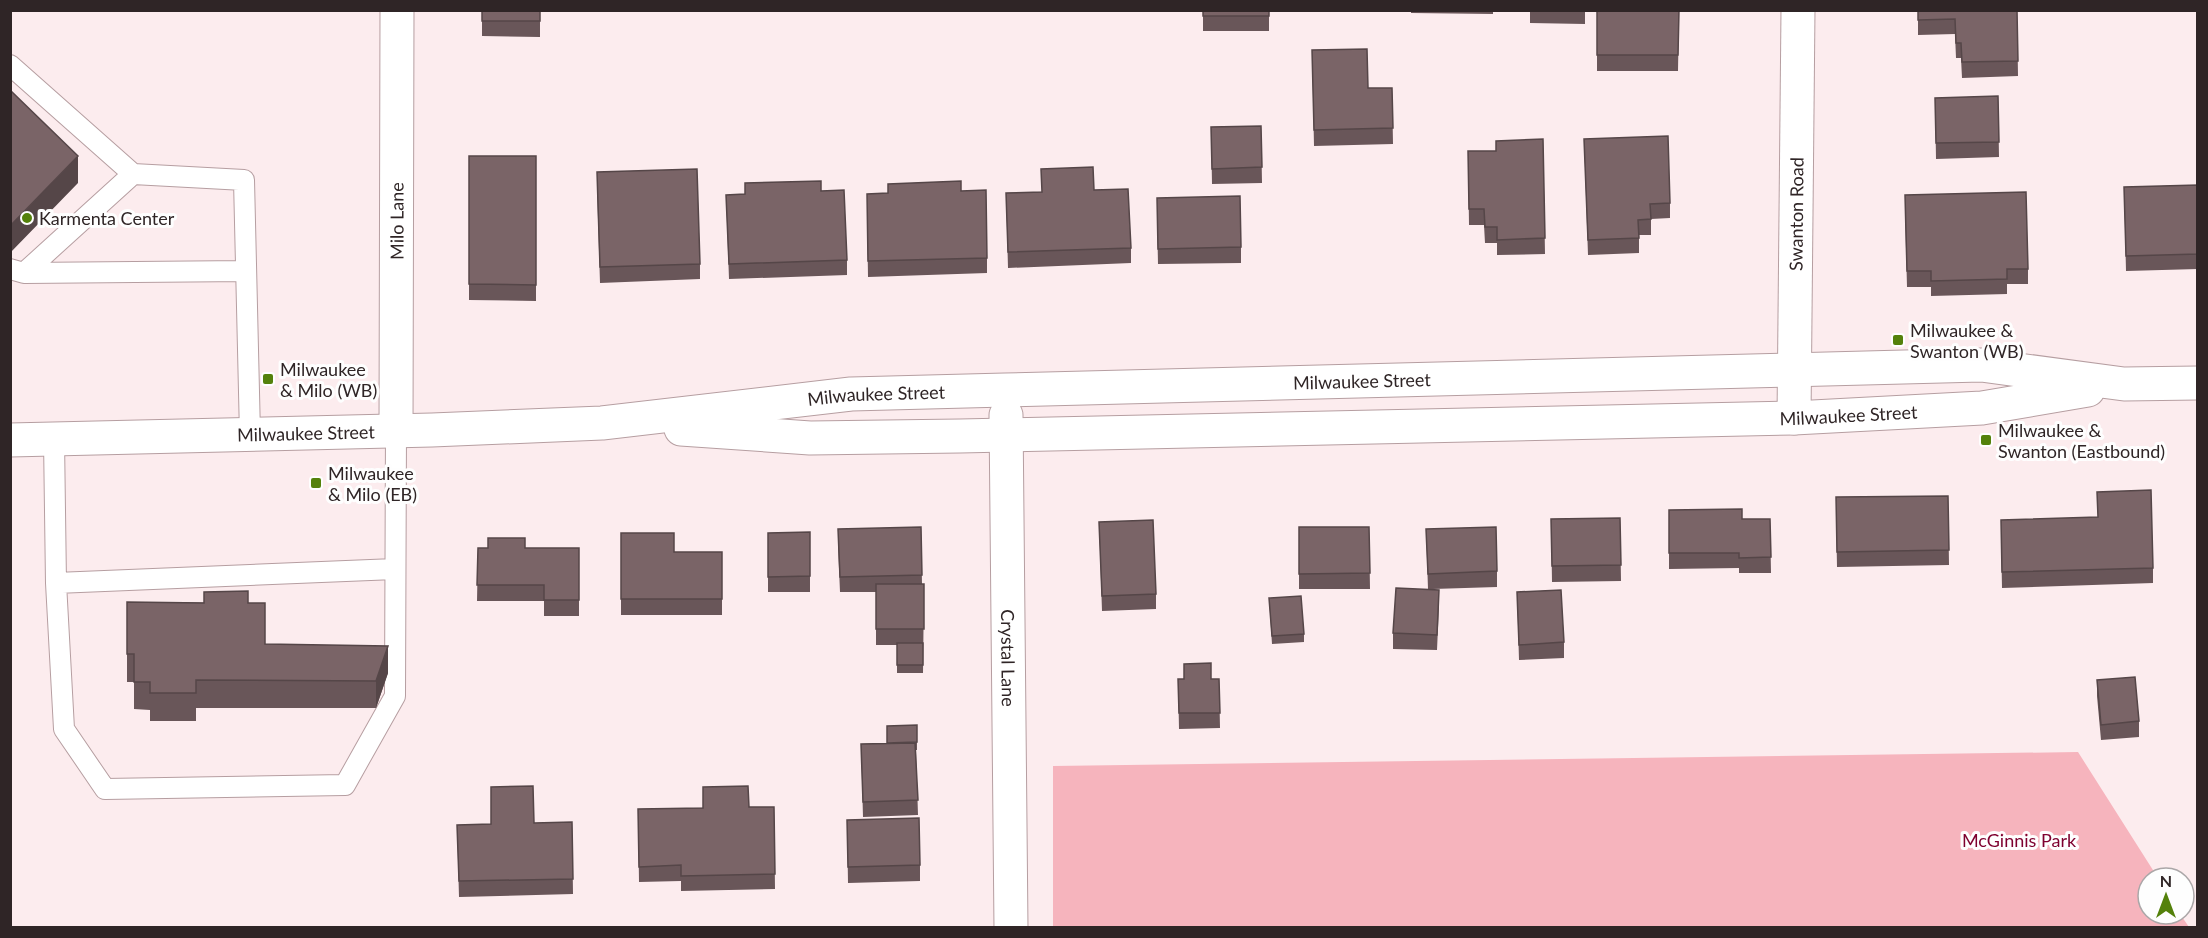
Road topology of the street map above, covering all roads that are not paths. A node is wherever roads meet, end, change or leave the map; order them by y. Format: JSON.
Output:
{"nodes":[{"id":1,"x":397,"y":10,"type":"edge"},
{"id":2,"x":1798,"y":10,"type":"edge"},
{"id":3,"x":10,"y":65,"type":"edge"},
{"id":4,"x":133,"y":174,"type":"junction"},
{"id":5,"x":17,"y":271,"type":"edge"},
{"id":6,"x":246,"y":271,"type":"junction"},
{"id":7,"x":1794,"y":370,"type":"junction"},
{"id":8,"x":2198,"y":383,"type":"edge"},
{"id":9,"x":2124,"y":384,"type":"junction"},
{"id":10,"x":1005,"y":390,"type":"junction"},
{"id":11,"x":1794,"y":418,"type":"junction"},
{"id":12,"x":602,"y":423,"type":"junction"},
{"id":13,"x":396,"y":431,"type":"junction"},
{"id":14,"x":250,"y":434,"type":"junction"},
{"id":15,"x":1006,"y":436,"type":"junction"},
{"id":16,"x":54,"y":439,"type":"junction"},
{"id":17,"x":10,"y":440,"type":"edge"},
{"id":18,"x":395,"y":569,"type":"junction"},
{"id":19,"x":57,"y":583,"type":"junction"},
{"id":20,"x":1011,"y":927,"type":"edge"}],
"edges":[{"from":1,"to":13,"type":"street","name":"Milo Lane"},
{"from":2,"to":7,"type":"street","name":"Swanton Road"},
{"from":3,"to":4,"type":"lane"},
{"from":4,"to":5,"type":"lane"},
{"from":4,"to":6,"type":"lane"},
{"from":5,"to":6,"type":"lane"},
{"from":6,"to":14,"type":"lane"},
{"from":7,"to":9,"type":"street","name":"Milwaukee Street"},
{"from":7,"to":10,"type":"street","name":"Milwaukee Street"},
{"from":7,"to":11,"type":"street","name":"Swanton Road"},
{"from":8,"to":9,"type":"street","name":"Milwaukee Street"},
{"from":9,"to":11,"type":"street","name":"Milwaukee Street"},
{"from":10,"to":12,"type":"street","name":"Milwaukee Street"},
{"from":10,"to":15,"type":"street","name":"Crystal Lane"},
{"from":11,"to":15,"type":"street","name":"Milwaukee Street"},
{"from":12,"to":13,"type":"street","name":"Milwaukee Street"},
{"from":12,"to":15,"type":"street","name":"Milwaukee Street"},
{"from":13,"to":14,"type":"street","name":"Milwaukee Street"},
{"from":13,"to":18,"type":"lane"},
{"from":14,"to":16,"type":"street","name":"Milwaukee Street"},
{"from":15,"to":20,"type":"street","name":"Crystal Lane"},
{"from":16,"to":17,"type":"street","name":"Milwaukee Street"},
{"from":16,"to":19,"type":"lane"},
{"from":18,"to":19,"type":"lane"},
{"from":18,"to":19,"type":"lane"}]}
